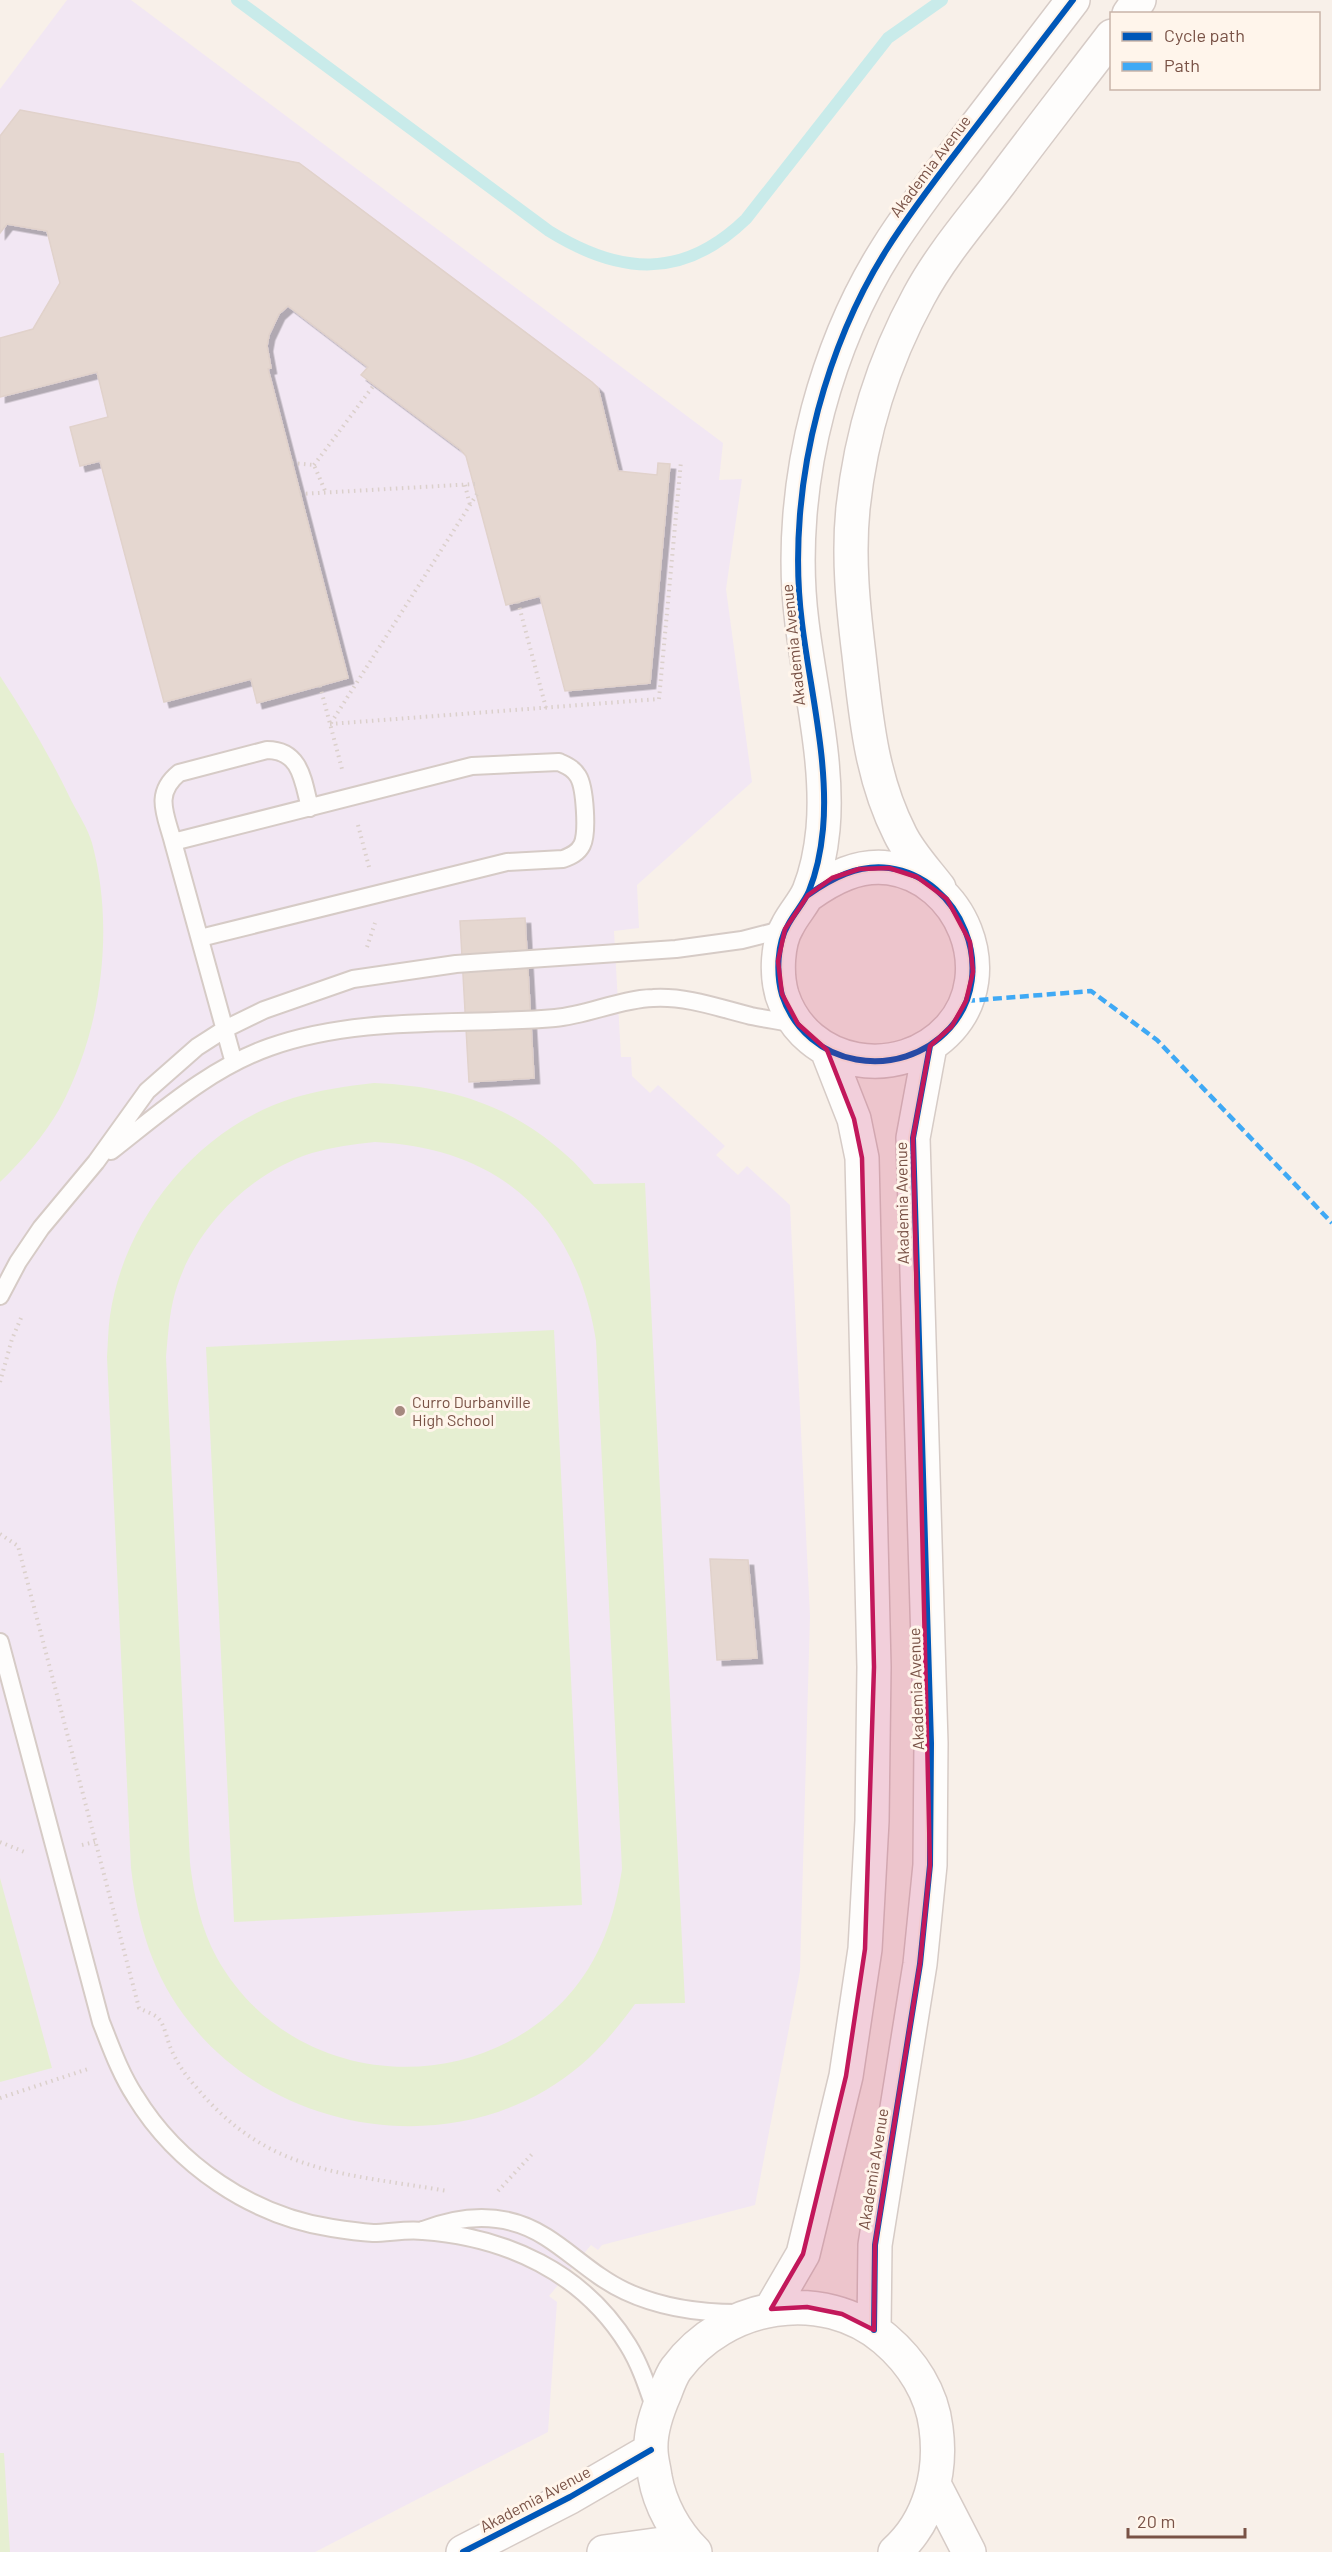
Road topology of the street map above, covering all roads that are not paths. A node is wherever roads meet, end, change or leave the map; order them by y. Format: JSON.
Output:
{"nodes":[{"id":1,"x":1073,"y":0,"type":"edge"},
{"id":2,"x":1110,"y":39,"type":"edge"},
{"id":3,"x":310,"y":808,"type":"junction"},
{"id":4,"x":173,"y":842,"type":"junction"},
{"id":5,"x":808,"y":895,"type":"junction"},
{"id":6,"x":947,"y":899,"type":"junction"},
{"id":7,"x":785,"y":929,"type":"junction"},
{"id":8,"x":200,"y":938,"type":"junction"},
{"id":9,"x":798,"y":1024,"type":"junction"},
{"id":10,"x":225,"y":1029,"type":"junction"},
{"id":11,"x":930,"y":1046,"type":"junction"},
{"id":12,"x":827,"y":1050,"type":"junction"},
{"id":13,"x":234,"y":1063,"type":"junction"},
{"id":14,"x":96,"y":1162,"type":"junction"},
{"id":15,"x":0,"y":1296,"type":"edge"},
{"id":16,"x":0,"y":1642,"type":"edge"},
{"id":17,"x":422,"y":2231,"type":"junction"},
{"id":18,"x":761,"y":2311,"type":"junction"},
{"id":19,"x":874,"y":2330,"type":"junction"},
{"id":20,"x":656,"y":2412,"type":"junction"},
{"id":21,"x":651,"y":2450,"type":"junction"},
{"id":22,"x":935,"y":2486,"type":"junction"},
{"id":23,"x":689,"y":2547,"type":"edge"},
{"id":24,"x":463,"y":2552,"type":"edge"},
{"id":25,"x":604,"y":2552,"type":"edge"},
{"id":26,"x":895,"y":2552,"type":"edge"},
{"id":27,"x":969,"y":2552,"type":"edge"}],
"edges":[{"from":1,"to":5,"type":"street","name":"Akademia Avenue"},
{"from":2,"to":6,"type":"street"},
{"from":3,"to":4,"type":"lane"},
{"from":3,"to":4,"type":"lane"},
{"from":3,"to":8,"type":"lane"},
{"from":4,"to":8,"type":"lane"},
{"from":5,"to":6,"type":"street"},
{"from":5,"to":7,"type":"street"},
{"from":6,"to":11,"type":"street"},
{"from":7,"to":9,"type":"street"},
{"from":7,"to":10,"type":"lane"},
{"from":8,"to":10,"type":"lane"},
{"from":9,"to":12,"type":"street"},
{"from":9,"to":13,"type":"lane"},
{"from":10,"to":13,"type":"lane"},
{"from":10,"to":14,"type":"lane"},
{"from":11,"to":12,"type":"street"},
{"from":11,"to":19,"type":"street","name":"Akademia Avenue"},
{"from":12,"to":18,"type":"street"},
{"from":13,"to":14,"type":"lane"},
{"from":14,"to":15,"type":"lane"},
{"from":16,"to":17,"type":"lane"},
{"from":17,"to":18,"type":"lane"},
{"from":17,"to":20,"type":"lane"},
{"from":18,"to":19,"type":"street"},
{"from":18,"to":20,"type":"street"},
{"from":19,"to":22,"type":"street"},
{"from":20,"to":21,"type":"street"},
{"from":21,"to":23,"type":"street"},
{"from":21,"to":24,"type":"street","name":"Akademia Avenue"},
{"from":22,"to":26,"type":"street"},
{"from":22,"to":27,"type":"street"},
{"from":23,"to":25,"type":"street"}]}
